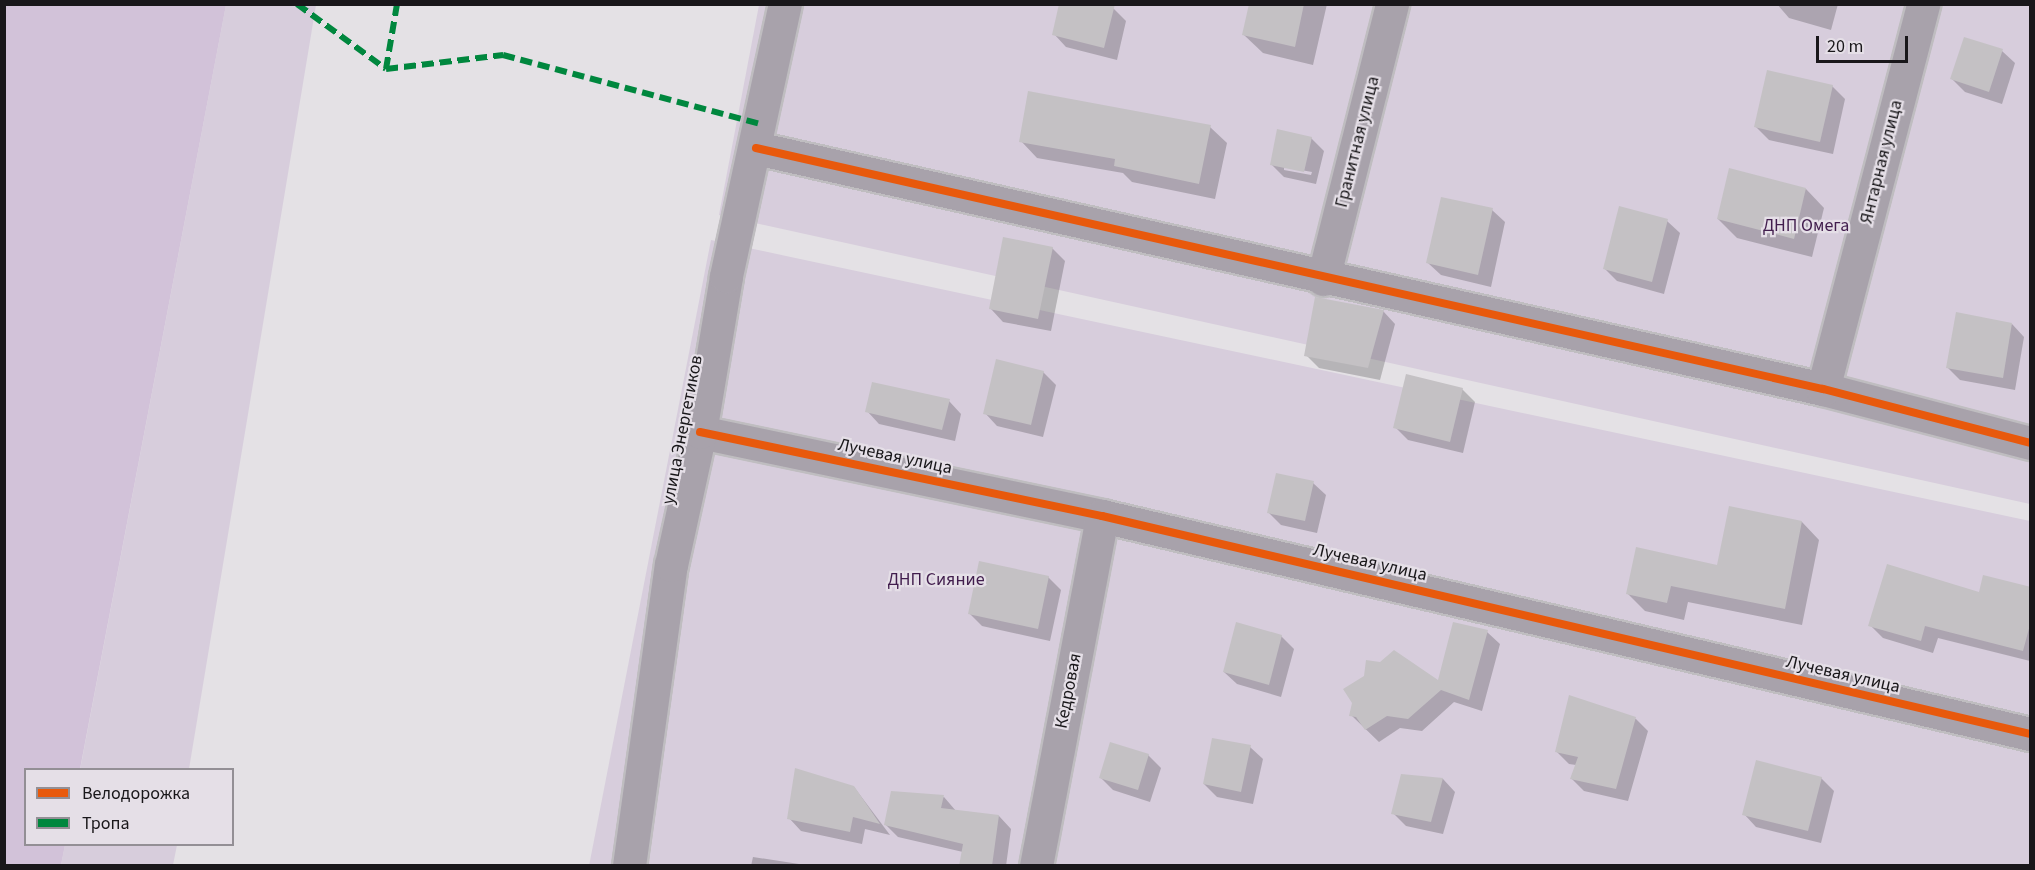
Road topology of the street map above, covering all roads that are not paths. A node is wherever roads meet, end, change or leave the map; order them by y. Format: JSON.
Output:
{"nodes":[{"id":1,"x":785,"y":4,"type":"edge"},
{"id":2,"x":1392,"y":4,"type":"edge"},
{"id":3,"x":1923,"y":4,"type":"edge"},
{"id":4,"x":756,"y":148,"type":"junction"},
{"id":5,"x":1323,"y":279,"type":"junction"},
{"id":6,"x":1824,"y":389,"type":"junction"},
{"id":7,"x":700,"y":432,"type":"junction"},
{"id":8,"x":2031,"y":443,"type":"edge"},
{"id":9,"x":1102,"y":516,"type":"junction"},
{"id":10,"x":2031,"y":734,"type":"edge"},
{"id":11,"x":629,"y":866,"type":"edge"},
{"id":12,"x":1036,"y":866,"type":"edge"}],
"edges":[{"from":1,"to":4,"type":"street","name":"улица Энергетиков"},
{"from":2,"to":5,"type":"street","name":"Гранитная улица"},
{"from":3,"to":6,"type":"street","name":"Янтарная улица"},
{"from":4,"to":5,"type":"street"},
{"from":4,"to":7,"type":"street","name":"улица Энергетиков"},
{"from":5,"to":6,"type":"street"},
{"from":6,"to":8,"type":"street"},
{"from":7,"to":9,"type":"street","name":"Лучевая улица"},
{"from":7,"to":11,"type":"street","name":"улица Энергетиков"},
{"from":9,"to":10,"type":"street","name":"Лучевая улица"},
{"from":9,"to":12,"type":"street","name":"Кедровая"}]}
